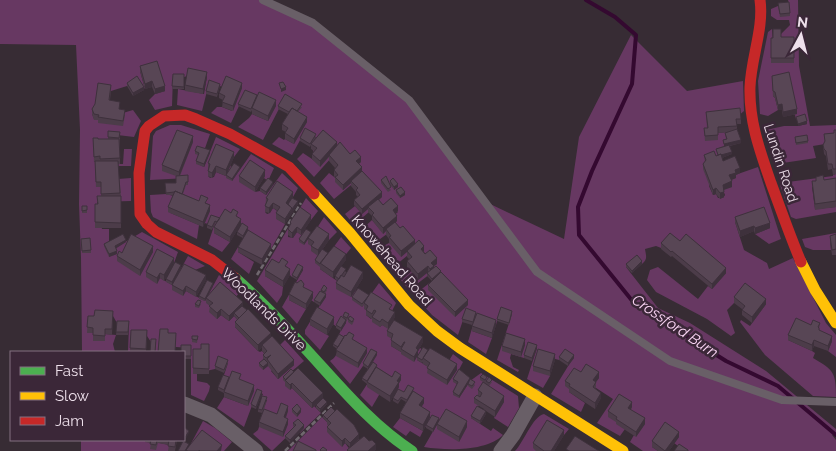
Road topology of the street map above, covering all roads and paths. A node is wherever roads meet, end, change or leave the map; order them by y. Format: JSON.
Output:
{"nodes":[{"id":1,"x":263,"y":0,"type":"edge"},
{"id":2,"x":760,"y":0,"type":"edge"},
{"id":3,"x":164,"y":116,"type":"joint"},
{"id":4,"x":309,"y":189,"type":"junction"},
{"id":5,"x":249,"y":290,"type":"junction"},
{"id":6,"x":836,"y":323,"type":"edge"},
{"id":7,"x":345,"y":392,"type":"junction"},
{"id":8,"x":535,"y":396,"type":"junction"},
{"id":9,"x":836,"y":402,"type":"edge"},
{"id":10,"x":185,"y":404,"type":"edge"},
{"id":11,"x":256,"y":451,"type":"edge"},
{"id":12,"x":285,"y":451,"type":"edge"},
{"id":13,"x":412,"y":451,"type":"edge"},
{"id":14,"x":501,"y":451,"type":"edge"},
{"id":15,"x":623,"y":451,"type":"edge"}],
"edges":[{"from":1,"to":9,"type":"lane"},
{"from":2,"to":6,"type":"street","name":"Lundin Road"},
{"from":3,"to":4,"type":"street","name":"Knowehead Road"},
{"from":3,"to":5,"type":"street","name":"Woodlands Drive"},
{"from":4,"to":5,"type":"path"},
{"from":4,"to":8,"type":"street","name":"Knowehead Road"},
{"from":5,"to":7,"type":"street","name":"Woodlands Drive"},
{"from":7,"to":12,"type":"path"},
{"from":7,"to":13,"type":"street","name":"Woodlands Drive"},
{"from":8,"to":14,"type":"street"},
{"from":8,"to":15,"type":"street","name":"Knowehead Road"},
{"from":10,"to":11,"type":"street"}]}
